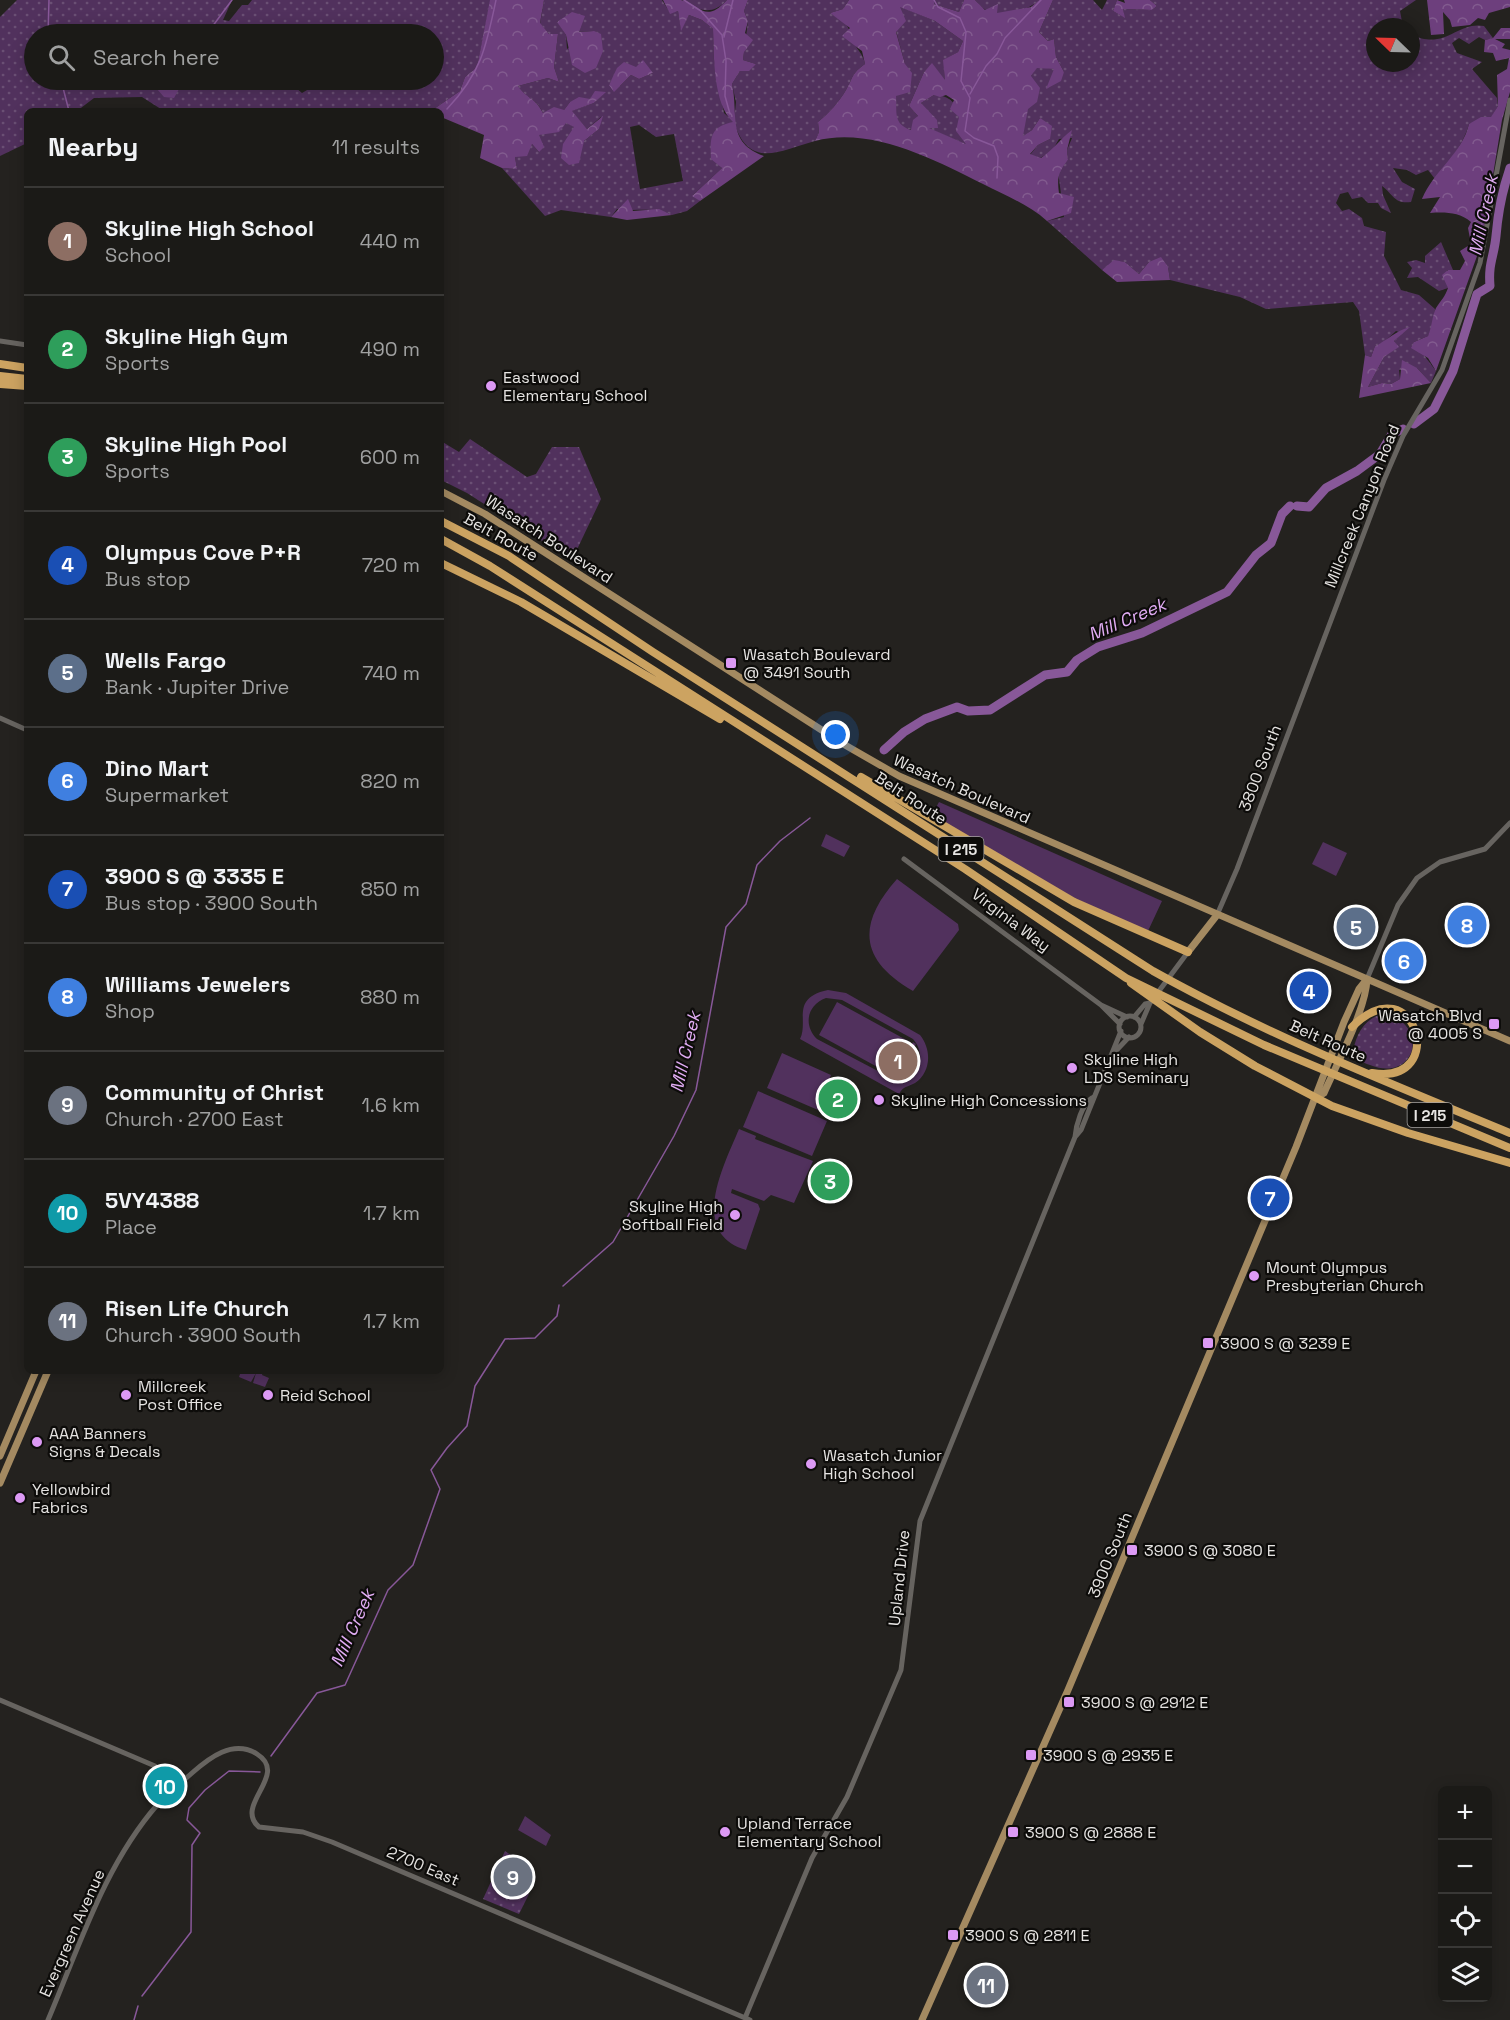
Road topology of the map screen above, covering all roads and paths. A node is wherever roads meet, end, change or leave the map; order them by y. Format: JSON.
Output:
{"nodes":[{"id":1,"x":1510,"y":100,"type":"edge"},
{"id":2,"x":1508,"y":117,"type":"edge"},
{"id":3,"x":0,"y":340,"type":"edge"},
{"id":4,"x":24,"y":344,"type":"edge"},
{"id":5,"x":0,"y":364,"type":"edge"},
{"id":6,"x":24,"y":368,"type":"edge"},
{"id":7,"x":0,"y":376,"type":"edge"},
{"id":8,"x":24,"y":379,"type":"edge"},
{"id":9,"x":0,"y":384,"type":"edge"},
{"id":10,"x":24,"y":386,"type":"edge"},
{"id":11,"x":444,"y":493,"type":"edge"},
{"id":12,"x":444,"y":523,"type":"edge"},
{"id":13,"x":444,"y":541,"type":"edge"},
{"id":14,"x":444,"y":564,"type":"edge"},
{"id":15,"x":1326,"y":630,"type":"joint"},
{"id":16,"x":0,"y":718,"type":"edge"},
{"id":17,"x":770,"y":727,"type":"junction"},
{"id":18,"x":24,"y":729,"type":"edge"},
{"id":19,"x":783,"y":753,"type":"junction"},
{"id":20,"x":1510,"y":823,"type":"edge"},
{"id":21,"x":904,"y":859,"type":"dead end"},
{"id":22,"x":1217,"y":915,"type":"junction"},
{"id":23,"x":1188,"y":952,"type":"junction"},
{"id":24,"x":1367,"y":979,"type":"junction"},
{"id":25,"x":1141,"y":988,"type":"junction"},
{"id":26,"x":1150,"y":1003,"type":"junction"},
{"id":27,"x":1101,"y":1005,"type":"junction"},
{"id":28,"x":1130,"y":1017,"type":"junction"},
{"id":29,"x":1120,"y":1024,"type":"junction"},
{"id":30,"x":1141,"y":1024,"type":"junction"},
{"id":31,"x":1352,"y":1027,"type":"junction"},
{"id":32,"x":1121,"y":1031,"type":"junction"},
{"id":33,"x":1129,"y":1037,"type":"junction"},
{"id":34,"x":1510,"y":1041,"type":"edge"},
{"id":35,"x":1113,"y":1054,"type":"junction"},
{"id":36,"x":1356,"y":1070,"type":"junction"},
{"id":37,"x":1092,"y":1098,"type":"junction"},
{"id":38,"x":1316,"y":1098,"type":"junction"},
{"id":39,"x":1510,"y":1133,"type":"edge"},
{"id":40,"x":1075,"y":1137,"type":"junction"},
{"id":41,"x":1510,"y":1148,"type":"edge"},
{"id":42,"x":1510,"y":1162,"type":"edge"},
{"id":43,"x":35,"y":1374,"type":"edge"},
{"id":44,"x":47,"y":1374,"type":"edge"},
{"id":45,"x":0,"y":1456,"type":"edge"},
{"id":46,"x":0,"y":1484,"type":"edge"},
{"id":47,"x":0,"y":1700,"type":"edge"},
{"id":48,"x":164,"y":1797,"type":"junction"},
{"id":49,"x":747,"y":2019,"type":"edge"},
{"id":50,"x":48,"y":2020,"type":"edge"},
{"id":51,"x":922,"y":2020,"type":"edge"}],
"edges":[{"from":1,"to":2,"type":"street","name":"Millcreek Canyon Road"},
{"from":2,"to":15,"type":"street","name":"Millcreek Canyon Road"},
{"from":3,"to":4,"type":"street"},
{"from":5,"to":6,"type":"highway"},
{"from":7,"to":8,"type":"highway"},
{"from":9,"to":10,"type":"highway"},
{"from":11,"to":22,"type":"main road","name":"Wasatch Boulevard"},
{"from":12,"to":17,"type":"highway","name":"Belt Route","number":"I 215"},
{"from":13,"to":19,"type":"highway","name":"Belt Route","number":"I 215"},
{"from":14,"to":19,"type":"highway"},
{"from":15,"to":22,"type":"street","name":"3800 South"},
{"from":16,"to":18,"type":"street"},
{"from":17,"to":23,"type":"highway"},
{"from":17,"to":36,"type":"highway","name":"Belt Route","number":"I 215"},
{"from":19,"to":25,"type":"highway","name":"Belt Route","number":"I 215"},
{"from":20,"to":24,"type":"street"},
{"from":21,"to":27,"type":"street","name":"Virginia Way"},
{"from":22,"to":23,"type":"main road"},
{"from":22,"to":24,"type":"main road","name":"Wasatch Boulevard"},
{"from":23,"to":26,"type":"street"},
{"from":24,"to":31,"type":"main road","name":"3900 South"},
{"from":24,"to":34,"type":"main road","name":"Wasatch Boulevard"},
{"from":24,"to":38,"type":"main road","name":"3900 South"},
{"from":25,"to":38,"type":"highway"},
{"from":25,"to":41,"type":"highway","name":"Belt Route","number":"I 215"},
{"from":26,"to":28,"type":"street"},
{"from":26,"to":30,"type":"street"},
{"from":27,"to":28,"type":"street","name":"Virginia Way"},
{"from":27,"to":29,"type":"street","name":"Virginia Way"},
{"from":28,"to":29,"type":"street"},
{"from":28,"to":30,"type":"street"},
{"from":29,"to":32,"type":"street"},
{"from":30,"to":33,"type":"street"},
{"from":31,"to":36,"type":"highway"},
{"from":31,"to":38,"type":"main road","name":"3900 South"},
{"from":32,"to":33,"type":"street"},
{"from":32,"to":35,"type":"street","name":"Upland Drive"},
{"from":33,"to":35,"type":"street","name":"Upland Drive"},
{"from":35,"to":37,"type":"street","name":"Upland Drive"},
{"from":36,"to":39,"type":"highway","name":"Belt Route","number":"I 215"},
{"from":37,"to":40,"type":"street","name":"Upland Drive"},
{"from":37,"to":40,"type":"street","name":"Upland Drive"},
{"from":38,"to":42,"type":"highway"},
{"from":38,"to":51,"type":"main road","name":"3900 South"},
{"from":40,"to":49,"type":"street","name":"Upland Drive"},
{"from":43,"to":45,"type":"main road"},
{"from":44,"to":46,"type":"main road"},
{"from":47,"to":48,"type":"street"},
{"from":48,"to":49,"type":"street","name":"2700 East"},
{"from":48,"to":50,"type":"street","name":"Evergreen Avenue"}]}
